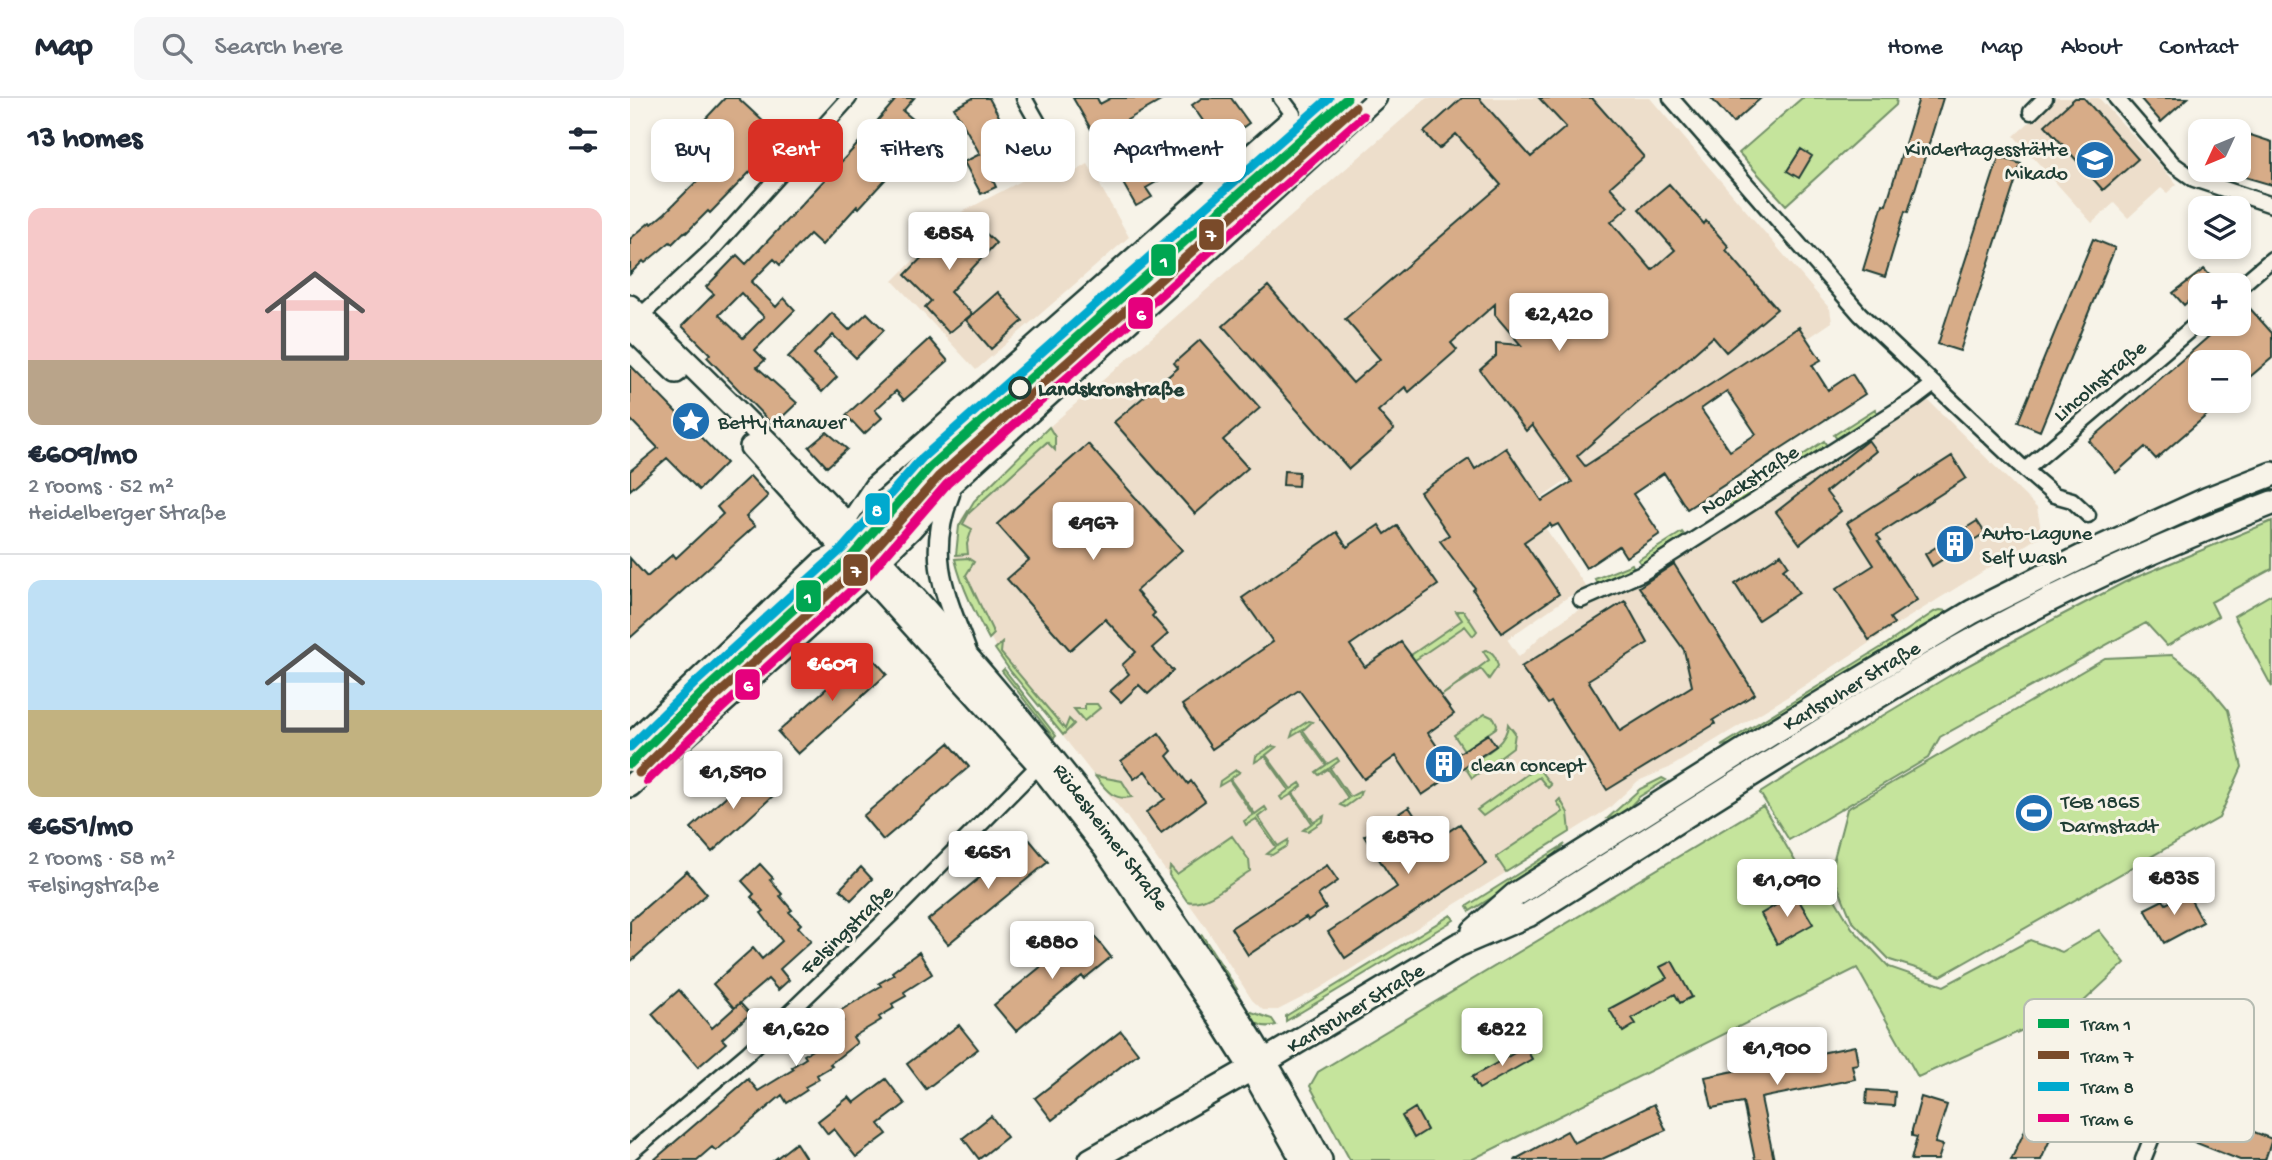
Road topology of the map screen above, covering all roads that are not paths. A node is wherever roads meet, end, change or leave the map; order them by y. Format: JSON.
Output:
{"nodes":[{"id":1,"x":849,"y":98,"type":"edge"},
{"id":2,"x":1024,"y":98,"type":"edge"},
{"id":3,"x":1281,"y":98,"type":"edge"},
{"id":4,"x":1377,"y":98,"type":"edge"},
{"id":5,"x":1671,"y":98,"type":"edge"},
{"id":6,"x":2045,"y":98,"type":"edge"},
{"id":7,"x":2116,"y":98,"type":"edge"},
{"id":8,"x":2031,"y":112,"type":"dead end"},
{"id":9,"x":1036,"y":119,"type":"edge"},
{"id":10,"x":2272,"y":205,"type":"edge"},
{"id":11,"x":2272,"y":259,"type":"edge"},
{"id":12,"x":2251,"y":277,"type":"edge"},
{"id":13,"x":633,"y":319,"type":"edge"},
{"id":14,"x":2188,"y":331,"type":"edge"},
{"id":15,"x":1934,"y":384,"type":"junction"},
{"id":16,"x":2025,"y":470,"type":"junction"},
{"id":17,"x":2272,"y":474,"type":"edge"},
{"id":18,"x":953,"y":484,"type":"junction"},
{"id":19,"x":2272,"y":503,"type":"edge"},
{"id":20,"x":2088,"y":515,"type":"dead end"},
{"id":21,"x":848,"y":539,"type":"junction"},
{"id":22,"x":874,"y":567,"type":"junction"},
{"id":23,"x":1581,"y":600,"type":"dead end"},
{"id":24,"x":970,"y":658,"type":"junction"},
{"id":25,"x":630,"y":745,"type":"edge"},
{"id":26,"x":1045,"y":760,"type":"junction"},
{"id":27,"x":630,"y":786,"type":"edge"},
{"id":28,"x":1458,"y":945,"type":"junction"},
{"id":29,"x":1258,"y":1065,"type":"junction"},
{"id":30,"x":2150,"y":1142,"type":"edge"},
{"id":31,"x":630,"y":1153,"type":"edge"},
{"id":32,"x":1091,"y":1160,"type":"edge"},
{"id":33,"x":1302,"y":1160,"type":"edge"},
{"id":34,"x":1321,"y":1160,"type":"edge"},
{"id":35,"x":2143,"y":1160,"type":"edge"}],
"edges":[{"from":1,"to":13,"type":"street"},
{"from":2,"to":9,"type":"street"},
{"from":3,"to":21,"type":"street"},
{"from":4,"to":18,"type":"street"},
{"from":5,"to":15,"type":"street"},
{"from":6,"to":8,"type":"street"},
{"from":7,"to":10,"type":"street"},
{"from":11,"to":12,"type":"street"},
{"from":13,"to":21,"type":"main road"},
{"from":14,"to":16,"type":"street","name":"Lincolnstraße"},
{"from":15,"to":16,"type":"street"},
{"from":15,"to":23,"type":"street","name":"Noackstraße"},
{"from":16,"to":20,"type":"street"},
{"from":17,"to":28,"type":"main road","name":"Karlsruher Straße"},
{"from":18,"to":21,"type":"street"},
{"from":18,"to":22,"type":"street"},
{"from":18,"to":24,"type":"street"},
{"from":19,"to":28,"type":"main road","name":"Karlsruher Straße"},
{"from":21,"to":22,"type":"main road","name":"Rüdesheimer Straße"},
{"from":21,"to":25,"type":"main road"},
{"from":22,"to":24,"type":"main road","name":"Rüdesheimer Straße"},
{"from":22,"to":26,"type":"main road","name":"Rüdesheimer Straße"},
{"from":22,"to":27,"type":"main road"},
{"from":24,"to":26,"type":"main road","name":"Rüdesheimer Straße"},
{"from":26,"to":29,"type":"main road","name":"Rüdesheimer Straße"},
{"from":26,"to":31,"type":"street","name":"Felsingstraße"},
{"from":28,"to":29,"type":"main road","name":"Karlsruher Straße"},
{"from":29,"to":32,"type":"main road","name":"Karlsruher Straße"},
{"from":29,"to":33,"type":"main road","name":"Rüdesheimer Straße"},
{"from":29,"to":34,"type":"main road","name":"Rüdesheimer Straße"},
{"from":30,"to":35,"type":"street"}]}
